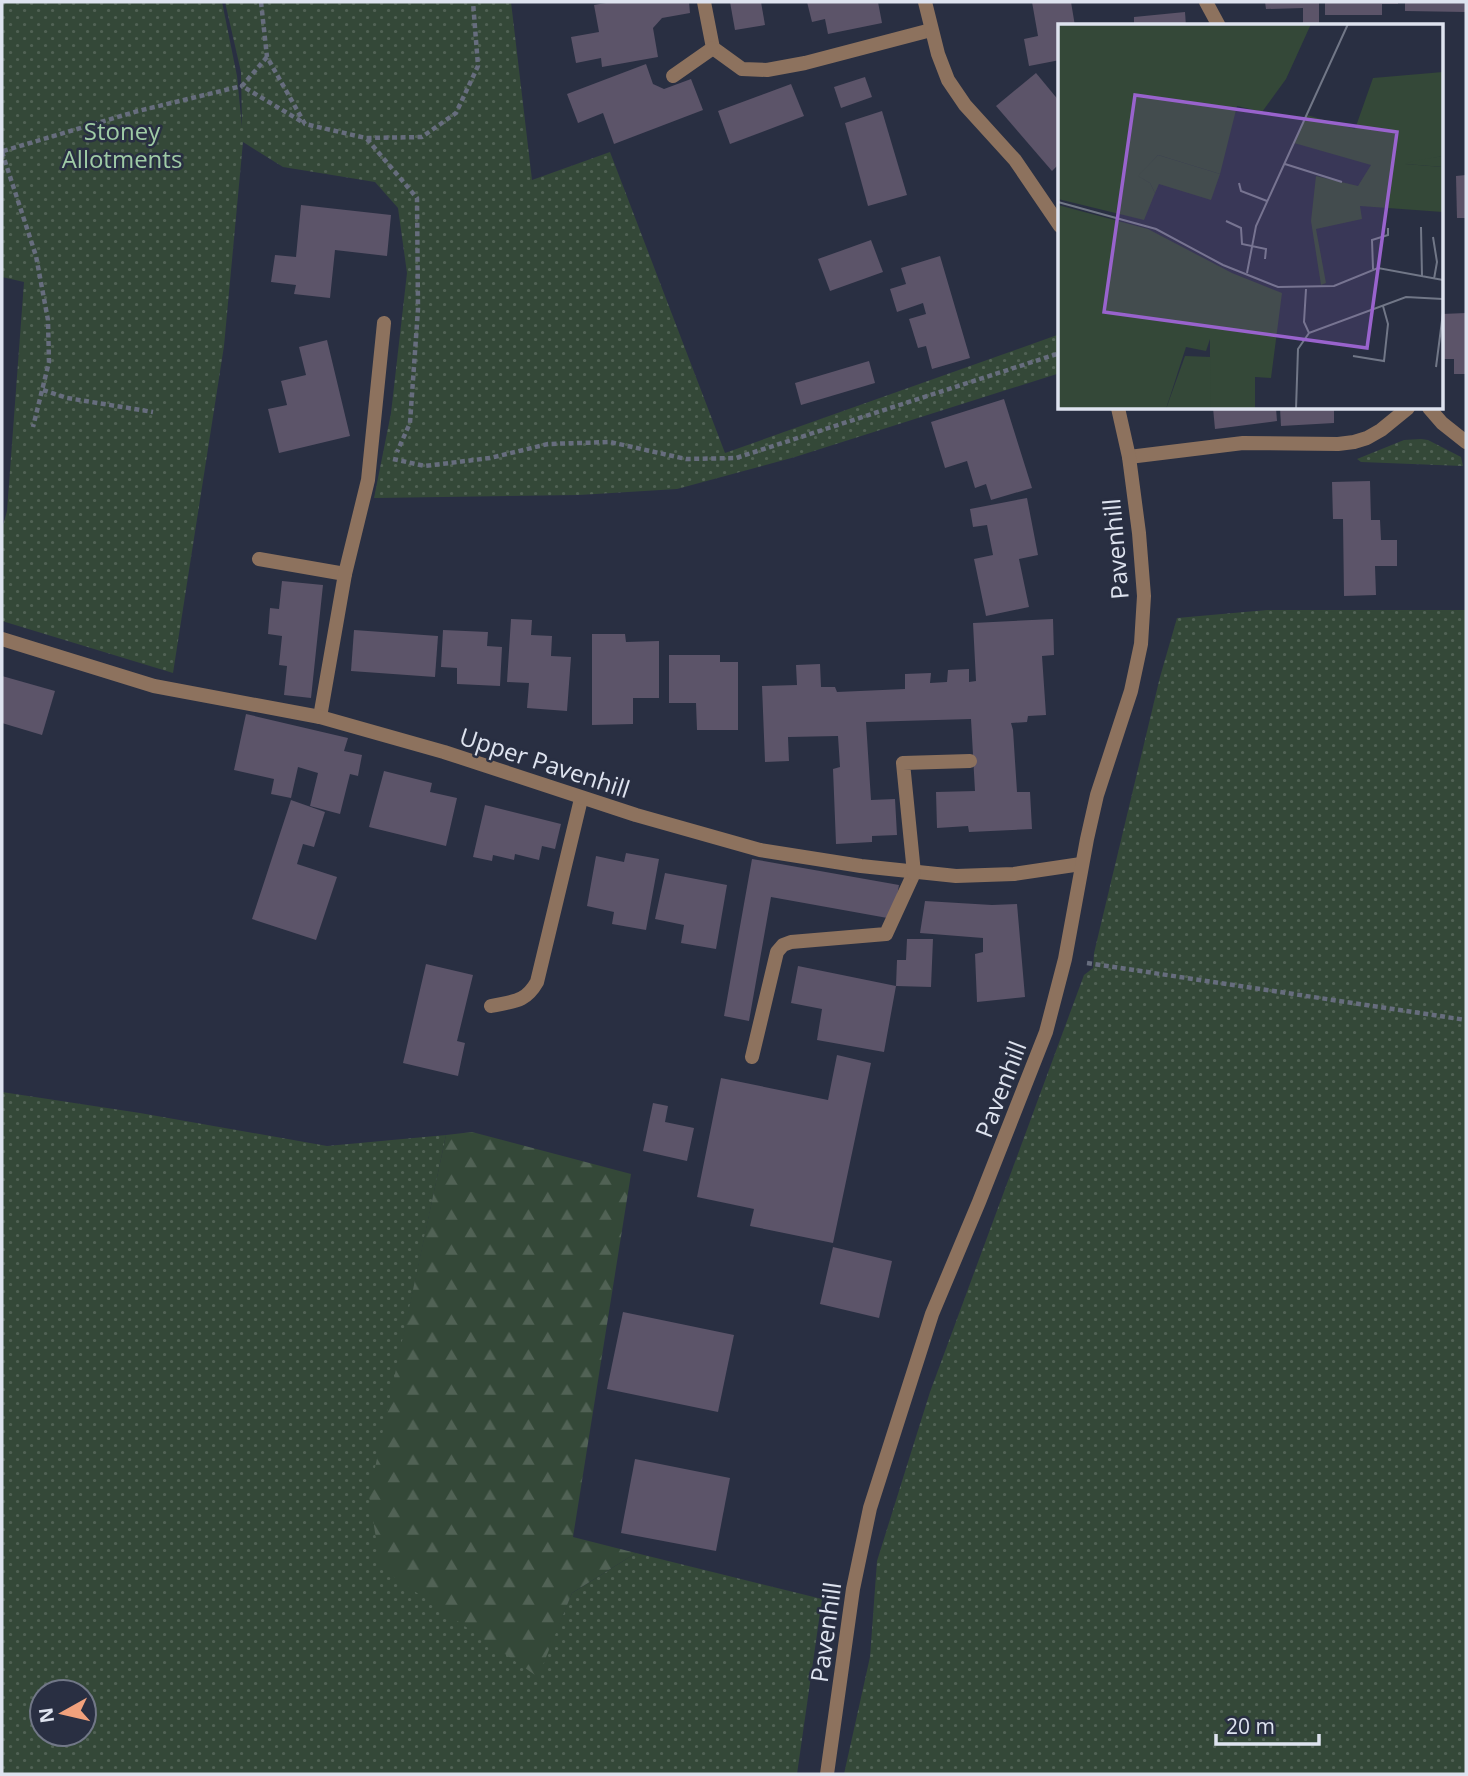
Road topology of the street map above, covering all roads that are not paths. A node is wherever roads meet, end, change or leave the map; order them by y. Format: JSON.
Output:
{"nodes":[{"id":1,"x":704,"y":2,"type":"edge"},
{"id":2,"x":925,"y":2,"type":"edge"},
{"id":3,"x":1206,"y":2,"type":"edge"},
{"id":4,"x":1218,"y":24,"type":"edge"},
{"id":5,"x":931,"y":30,"type":"junction"},
{"id":6,"x":713,"y":48,"type":"junction"},
{"id":7,"x":673,"y":76,"type":"dead end"},
{"id":8,"x":1058,"y":223,"type":"edge"},
{"id":9,"x":384,"y":323,"type":"dead end"},
{"id":10,"x":1118,"y":410,"type":"edge"},
{"id":11,"x":1406,"y":410,"type":"edge"},
{"id":12,"x":1431,"y":410,"type":"edge"},
{"id":13,"x":1466,"y":442,"type":"edge"},
{"id":14,"x":1129,"y":457,"type":"junction"},
{"id":15,"x":259,"y":559,"type":"dead end"},
{"id":16,"x":345,"y":574,"type":"junction"},
{"id":17,"x":2,"y":639,"type":"edge"},
{"id":18,"x":320,"y":717,"type":"junction"},
{"id":19,"x":970,"y":761,"type":"dead end"},
{"id":20,"x":580,"y":799,"type":"junction"},
{"id":21,"x":1082,"y":864,"type":"junction"},
{"id":22,"x":914,"y":873,"type":"junction"},
{"id":23,"x":491,"y":1006,"type":"dead end"},
{"id":24,"x":752,"y":1057,"type":"dead end"},
{"id":25,"x":827,"y":1774,"type":"edge"}],
"edges":[{"from":1,"to":6,"type":"street"},
{"from":2,"to":5,"type":"street"},
{"from":3,"to":4,"type":"street"},
{"from":5,"to":6,"type":"street"},
{"from":5,"to":8,"type":"street"},
{"from":6,"to":7,"type":"street"},
{"from":9,"to":16,"type":"street"},
{"from":10,"to":14,"type":"street","name":"Pavenhill"},
{"from":11,"to":14,"type":"street"},
{"from":12,"to":13,"type":"street"},
{"from":14,"to":21,"type":"street","name":"Pavenhill"},
{"from":15,"to":16,"type":"street"},
{"from":16,"to":18,"type":"street"},
{"from":17,"to":18,"type":"street","name":"Upper Pavenhill"},
{"from":18,"to":20,"type":"street","name":"Upper Pavenhill"},
{"from":19,"to":22,"type":"street"},
{"from":20,"to":22,"type":"street","name":"Upper Pavenhill"},
{"from":20,"to":23,"type":"street"},
{"from":21,"to":22,"type":"street","name":"Upper Pavenhill"},
{"from":21,"to":25,"type":"street","name":"Pavenhill"},
{"from":22,"to":24,"type":"street"}]}
